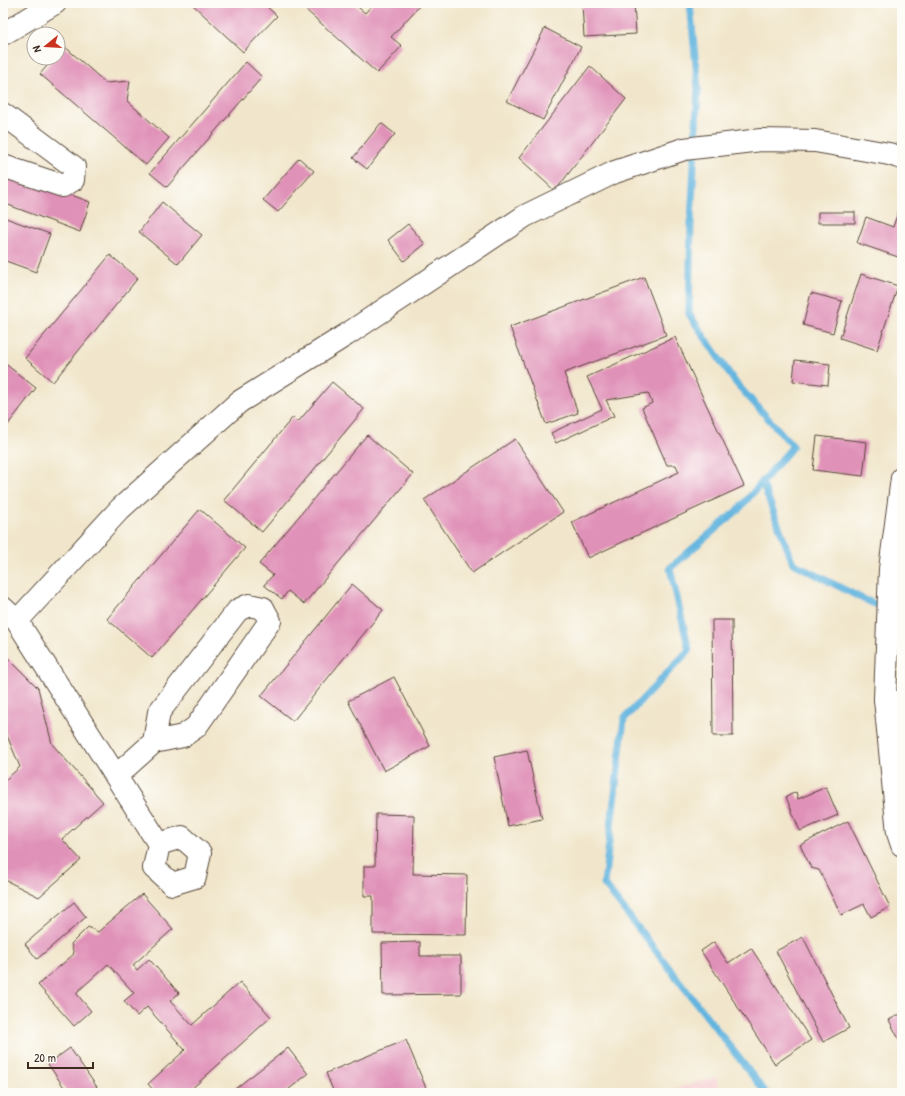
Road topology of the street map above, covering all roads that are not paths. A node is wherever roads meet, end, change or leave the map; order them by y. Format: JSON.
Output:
{"nodes":[{"id":1,"x":55,"y":3,"type":"edge"},
{"id":2,"x":3,"y":34,"type":"edge"},
{"id":3,"x":3,"y":114,"type":"edge"},
{"id":4,"x":902,"y":158,"type":"edge"},
{"id":5,"x":3,"y":166,"type":"edge"},
{"id":6,"x":901,"y":490,"type":"edge"},
{"id":7,"x":10,"y":614,"type":"edge"},
{"id":8,"x":894,"y":702,"type":"edge"},
{"id":9,"x":154,"y":742,"type":"junction"},
{"id":10,"x":116,"y":776,"type":"junction"},
{"id":11,"x":159,"y":844,"type":"dead end"},
{"id":12,"x":902,"y":846,"type":"edge"}],
"edges":[{"from":1,"to":2,"type":"street"},
{"from":3,"to":5,"type":"street"},
{"from":4,"to":7,"type":"street"},
{"from":6,"to":8,"type":"street"},
{"from":7,"to":10,"type":"street"},
{"from":8,"to":12,"type":"street"},
{"from":9,"to":9,"type":"street"},
{"from":9,"to":10,"type":"street"},
{"from":10,"to":11,"type":"street"}]}
